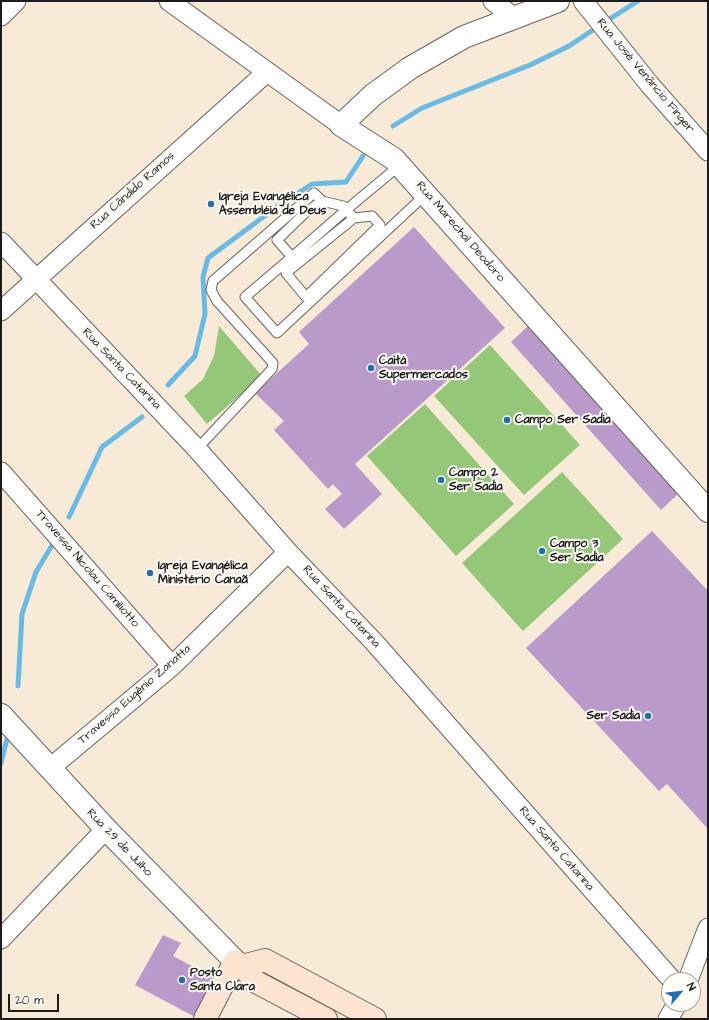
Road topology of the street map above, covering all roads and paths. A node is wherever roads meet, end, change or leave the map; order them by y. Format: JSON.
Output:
{"nodes":[{"id":1,"x":16,"y":1,"type":"edge"},
{"id":2,"x":169,"y":1,"type":"edge"},
{"id":3,"x":493,"y":1,"type":"edge"},
{"id":4,"x":558,"y":1,"type":"edge"},
{"id":5,"x":588,"y":7,"type":"edge"},
{"id":6,"x":1,"y":16,"type":"edge"},
{"id":7,"x":514,"y":18,"type":"junction"},
{"id":8,"x":267,"y":72,"type":"junction"},
{"id":9,"x":341,"y":125,"type":"junction"},
{"id":10,"x":708,"y":151,"type":"edge"},
{"id":11,"x":400,"y":165,"type":"junction"},
{"id":12,"x":427,"y":194,"type":"junction"},
{"id":13,"x":322,"y":201,"type":"junction"},
{"id":14,"x":346,"y":210,"type":"junction"},
{"id":15,"x":354,"y":218,"type":"junction"},
{"id":16,"x":1,"y":242,"type":"edge"},
{"id":17,"x":292,"y":257,"type":"junction"},
{"id":18,"x":35,"y":279,"type":"junction"},
{"id":19,"x":1,"y":311,"type":"edge"},
{"id":20,"x":197,"y":449,"type":"junction"},
{"id":21,"x":1,"y":472,"type":"edge"},
{"id":22,"x":708,"y":511,"type":"edge"},
{"id":23,"x":288,"y":552,"type":"junction"},
{"id":24,"x":172,"y":666,"type":"junction"},
{"id":25,"x":1,"y":715,"type":"edge"},
{"id":26,"x":49,"y":769,"type":"junction"},
{"id":27,"x":106,"y":829,"type":"junction"},
{"id":28,"x":708,"y":928,"type":"edge"},
{"id":29,"x":1,"y":939,"type":"edge"},
{"id":30,"x":239,"y":963,"type":"junction"},
{"id":31,"x":665,"y":972,"type":"edge"},
{"id":32,"x":691,"y":972,"type":"edge"},
{"id":33,"x":205,"y":1019,"type":"edge"},
{"id":34,"x":326,"y":1019,"type":"edge"},
{"id":35,"x":376,"y":1019,"type":"edge"}],
"edges":[{"from":1,"to":6,"type":"street"},
{"from":2,"to":8,"type":"street","name":"Rua Marechal Deodoro"},
{"from":3,"to":7,"type":"street"},
{"from":4,"to":7,"type":"street"},
{"from":5,"to":10,"type":"street","name":"Rua José Venâncio Finger"},
{"from":7,"to":9,"type":"street"},
{"from":8,"to":9,"type":"street","name":"Rua Marechal Deodoro"},
{"from":8,"to":18,"type":"street","name":"Rua Cândido Ramos"},
{"from":9,"to":11,"type":"street","name":"Rua Marechal Deodoro"},
{"from":11,"to":12,"type":"street","name":"Rua Marechal Deodoro"},
{"from":11,"to":14,"type":"lane"},
{"from":12,"to":17,"type":"lane"},
{"from":12,"to":22,"type":"street","name":"Rua Marechal Deodoro"},
{"from":13,"to":14,"type":"lane"},
{"from":13,"to":17,"type":"lane"},
{"from":13,"to":20,"type":"lane"},
{"from":14,"to":15,"type":"lane"},
{"from":14,"to":17,"type":"lane"},
{"from":15,"to":15,"type":"lane"},
{"from":16,"to":18,"type":"street","name":"Rua Santa Catarina"},
{"from":18,"to":19,"type":"street","name":"Rua Cândido Ramos"},
{"from":18,"to":20,"type":"street","name":"Rua Santa Catarina"},
{"from":20,"to":23,"type":"street","name":"Rua Santa Catarina"},
{"from":21,"to":24,"type":"street","name":"Travessa Nicolau Camiliotto"},
{"from":23,"to":24,"type":"street","name":"Travessa Eugênio Zanatta"},
{"from":23,"to":31,"type":"street","name":"Rua Santa Catarina"},
{"from":24,"to":26,"type":"street","name":"Travessa Eugênio Zanatta"},
{"from":25,"to":26,"type":"street","name":"Rua 29 de Julho"},
{"from":26,"to":27,"type":"street","name":"Rua 29 de Julho"},
{"from":27,"to":29,"type":"street"},
{"from":27,"to":30,"type":"street","name":"Rua 29 de Julho"},
{"from":28,"to":32,"type":"street"},
{"from":30,"to":33,"type":"main road"},
{"from":30,"to":34,"type":"main road","name":"Rua 29 de Julho"},
{"from":30,"to":35,"type":"main road"}]}
